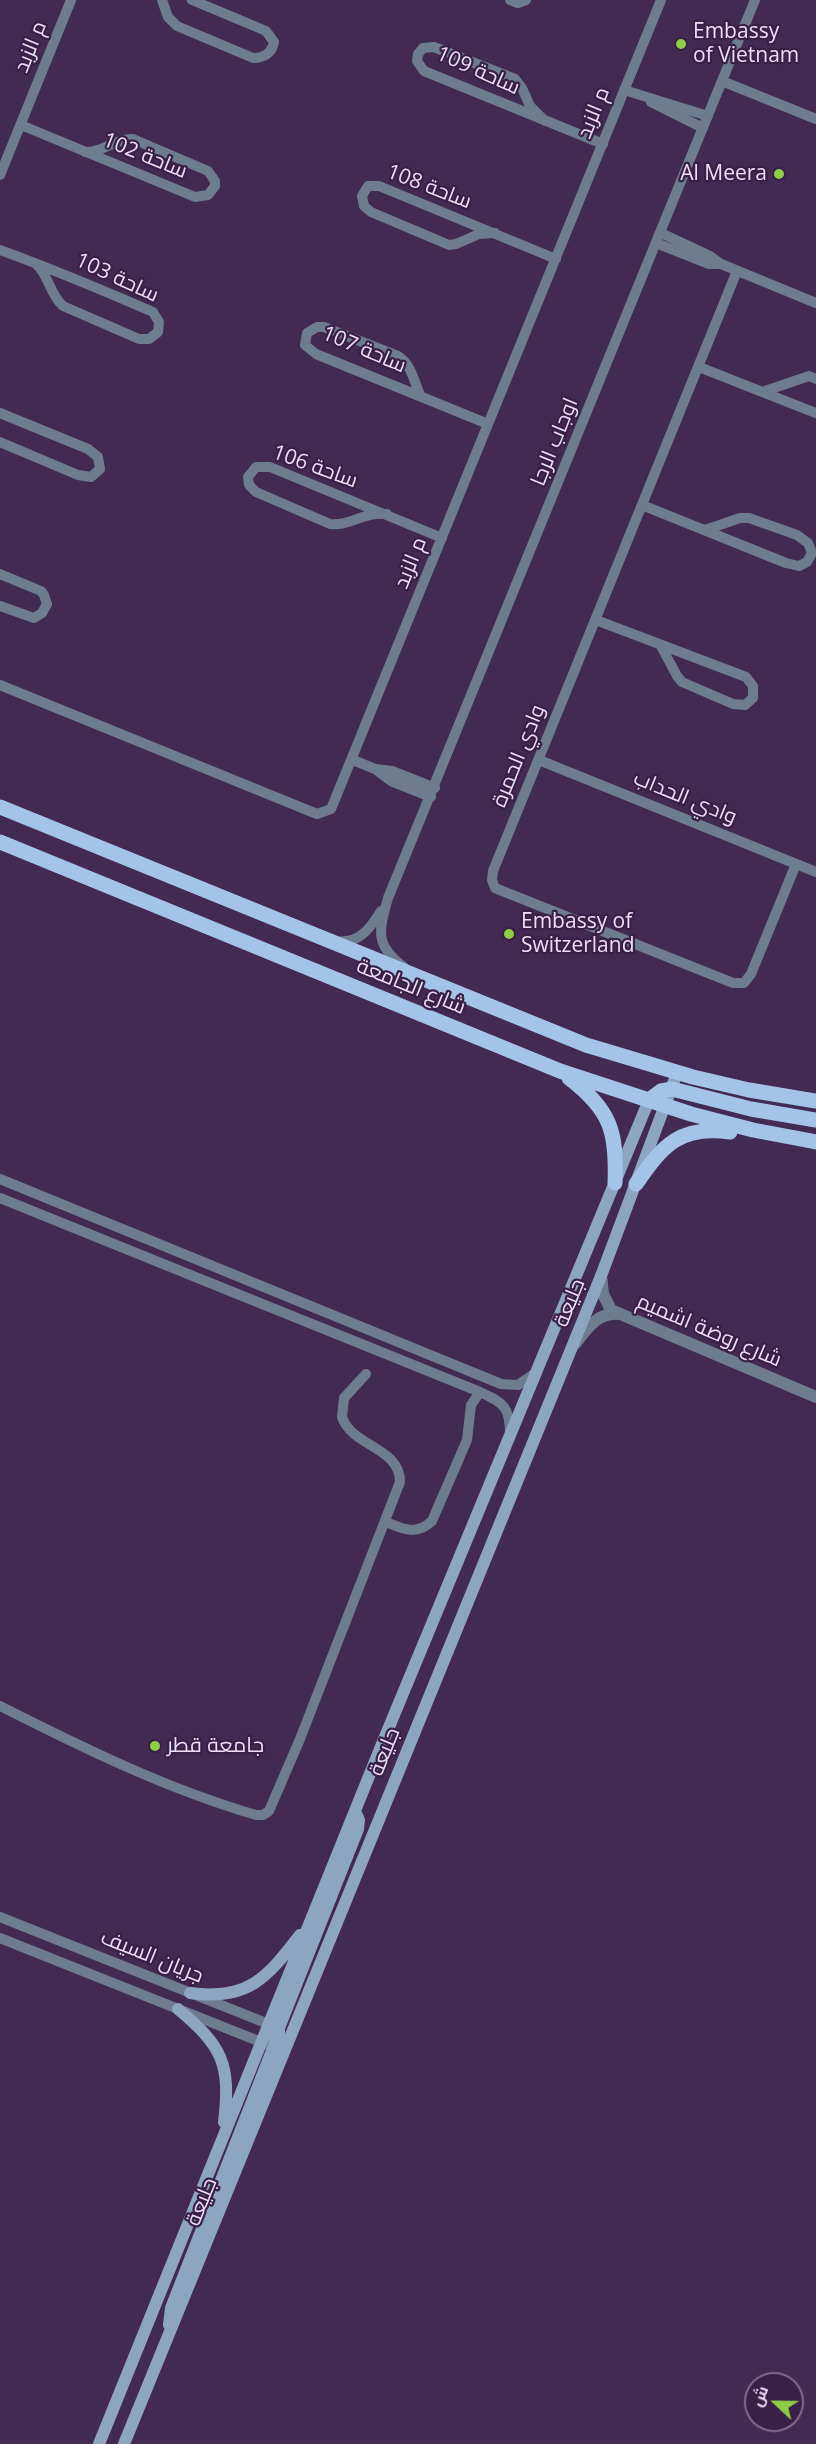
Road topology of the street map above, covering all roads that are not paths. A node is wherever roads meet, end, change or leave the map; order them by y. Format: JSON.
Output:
{"nodes":[{"id":1,"x":162,"y":0,"type":"edge"},
{"id":2,"x":192,"y":0,"type":"edge"},
{"id":3,"x":510,"y":0,"type":"edge"},
{"id":4,"x":526,"y":0,"type":"edge"},
{"id":5,"x":661,"y":0,"type":"edge"},
{"id":6,"x":755,"y":0,"type":"edge"},
{"id":7,"x":67,"y":1,"type":"edge"},
{"id":8,"x":722,"y":81,"type":"junction"},
{"id":9,"x":624,"y":90,"type":"junction"},
{"id":10,"x":646,"y":98,"type":"junction"},
{"id":11,"x":708,"y":116,"type":"junction"},
{"id":12,"x":816,"y":119,"type":"edge"},
{"id":13,"x":545,"y":121,"type":"junction"},
{"id":14,"x":21,"y":125,"type":"junction"},
{"id":15,"x":703,"y":128,"type":"junction"},
{"id":16,"x":603,"y":144,"type":"junction"},
{"id":17,"x":85,"y":152,"type":"junction"},
{"id":18,"x":3,"y":161,"type":"edge"},
{"id":19,"x":0,"y":175,"type":"edge"},
{"id":20,"x":495,"y":233,"type":"junction"},
{"id":21,"x":658,"y":238,"type":"junction"},
{"id":22,"x":0,"y":250,"type":"edge"},
{"id":23,"x":556,"y":259,"type":"junction"},
{"id":24,"x":36,"y":264,"type":"junction"},
{"id":25,"x":736,"y":271,"type":"junction"},
{"id":26,"x":816,"y":302,"type":"edge"},
{"id":27,"x":699,"y":367,"type":"junction"},
{"id":28,"x":816,"y":379,"type":"edge"},
{"id":29,"x":765,"y":391,"type":"junction"},
{"id":30,"x":420,"y":394,"type":"junction"},
{"id":31,"x":0,"y":413,"type":"edge"},
{"id":32,"x":816,"y":413,"type":"edge"},
{"id":33,"x":488,"y":424,"type":"junction"},
{"id":34,"x":0,"y":442,"type":"edge"},
{"id":35,"x":642,"y":505,"type":"junction"},
{"id":36,"x":387,"y":514,"type":"junction"},
{"id":37,"x":705,"y":530,"type":"junction"},
{"id":38,"x":442,"y":538,"type":"junction"},
{"id":39,"x":0,"y":574,"type":"edge"},
{"id":40,"x":0,"y":606,"type":"edge"},
{"id":41,"x":596,"y":620,"type":"junction"},
{"id":42,"x":660,"y":644,"type":"junction"},
{"id":43,"x":0,"y":685,"type":"edge"},
{"id":44,"x":353,"y":760,"type":"junction"},
{"id":45,"x":539,"y":760,"type":"junction"},
{"id":46,"x":433,"y":793,"type":"junction"},
{"id":47,"x":0,"y":807,"type":"edge"},
{"id":48,"x":0,"y":842,"type":"edge"},
{"id":49,"x":796,"y":864,"type":"junction"},
{"id":50,"x":816,"y":872,"type":"edge"},
{"id":51,"x":388,"y":898,"type":"junction"},
{"id":52,"x":311,"y":934,"type":"junction"},
{"id":53,"x":420,"y":977,"type":"junction"},
{"id":54,"x":560,"y":1071,"type":"junction"},
{"id":55,"x":677,"y":1073,"type":"junction"},
{"id":56,"x":672,"y":1089,"type":"junction"},
{"id":57,"x":649,"y":1100,"type":"junction"},
{"id":58,"x":816,"y":1101,"type":"edge"},
{"id":59,"x":666,"y":1106,"type":"junction"},
{"id":60,"x":816,"y":1120,"type":"edge"},
{"id":61,"x":753,"y":1130,"type":"junction"},
{"id":62,"x":816,"y":1142,"type":"edge"},
{"id":63,"x":0,"y":1179,"type":"edge"},
{"id":64,"x":615,"y":1184,"type":"junction"},
{"id":65,"x":636,"y":1184,"type":"junction"},
{"id":66,"x":0,"y":1198,"type":"edge"},
{"id":67,"x":602,"y":1276,"type":"junction"},
{"id":68,"x":620,"y":1314,"type":"junction"},
{"id":69,"x":573,"y":1347,"type":"junction"},
{"id":70,"x":470,"y":1370,"type":"junction"},
{"id":71,"x":537,"y":1372,"type":"junction"},
{"id":72,"x":366,"y":1374,"type":"dead end"},
{"id":73,"x":464,"y":1385,"type":"junction"},
{"id":74,"x":480,"y":1392,"type":"junction"},
{"id":75,"x":816,"y":1397,"type":"edge"},
{"id":76,"x":510,"y":1437,"type":"junction"},
{"id":77,"x":386,"y":1521,"type":"junction"},
{"id":78,"x":0,"y":1706,"type":"edge"},
{"id":79,"x":355,"y":1811,"type":"junction"},
{"id":80,"x":0,"y":1917,"type":"edge"},
{"id":81,"x":310,"y":1922,"type":"junction"},
{"id":82,"x":0,"y":1938,"type":"edge"},
{"id":83,"x":190,"y":1993,"type":"junction"},
{"id":84,"x":178,"y":2009,"type":"junction"},
{"id":85,"x":280,"y":2029,"type":"junction"},
{"id":86,"x":261,"y":2042,"type":"junction"},
{"id":87,"x":278,"y":2049,"type":"junction"},
{"id":88,"x":222,"y":2139,"type":"junction"},
{"id":89,"x":99,"y":2444,"type":"edge"},
{"id":90,"x":124,"y":2444,"type":"edge"}],
"edges":[{"from":1,"to":2,"type":"street"},
{"from":3,"to":4,"type":"street"},
{"from":5,"to":9,"type":"street","name":"م الزبد"},
{"from":6,"to":8,"type":"street","name":"اوجاب الرجا"},
{"from":7,"to":14,"type":"street","name":"م الزبد"},
{"from":8,"to":11,"type":"street","name":"اوجاب الرجا"},
{"from":8,"to":12,"type":"street"},
{"from":9,"to":10,"type":"street"},
{"from":9,"to":16,"type":"street","name":"م الزبد"},
{"from":10,"to":11,"type":"street"},
{"from":10,"to":15,"type":"street"},
{"from":11,"to":15,"type":"street","name":"اوجاب الرجا"},
{"from":13,"to":13,"type":"street","name":"ساحة 109"},
{"from":13,"to":16,"type":"street","name":"ساحة 109"},
{"from":14,"to":17,"type":"street","name":"ساحة 102"},
{"from":14,"to":18,"type":"street","name":"م الزبد"},
{"from":15,"to":21,"type":"street","name":"اوجاب الرجا"},
{"from":16,"to":23,"type":"street","name":"م الزبد"},
{"from":17,"to":17,"type":"street","name":"ساحة 102"},
{"from":18,"to":19,"type":"street","name":"م الزبد"},
{"from":20,"to":20,"type":"street","name":"ساحة 108"},
{"from":20,"to":23,"type":"street","name":"ساحة 108"},
{"from":21,"to":25,"type":"street"},
{"from":21,"to":46,"type":"street","name":"اوجاب الرجا"},
{"from":22,"to":24,"type":"street","name":"ساحة 103"},
{"from":23,"to":33,"type":"street","name":"م الزبد"},
{"from":24,"to":24,"type":"street","name":"ساحة 103"},
{"from":25,"to":26,"type":"street"},
{"from":25,"to":27,"type":"street","name":"وادي الحمرة"},
{"from":27,"to":29,"type":"street"},
{"from":27,"to":35,"type":"street","name":"وادي الحمرة"},
{"from":28,"to":29,"type":"street"},
{"from":29,"to":32,"type":"street"},
{"from":30,"to":30,"type":"street","name":"ساحة 107"},
{"from":30,"to":33,"type":"street","name":"ساحة 107"},
{"from":31,"to":34,"type":"street"},
{"from":33,"to":38,"type":"street","name":"م الزبد"},
{"from":35,"to":37,"type":"street"},
{"from":35,"to":41,"type":"street","name":"وادي الحمرة"},
{"from":36,"to":36,"type":"street","name":"ساحة 106"},
{"from":36,"to":38,"type":"street","name":"ساحة 106"},
{"from":37,"to":37,"type":"street"},
{"from":38,"to":44,"type":"street","name":"م الزبد"},
{"from":39,"to":40,"type":"street"},
{"from":41,"to":42,"type":"street"},
{"from":41,"to":45,"type":"street","name":"وادي الحمرة"},
{"from":42,"to":42,"type":"street"},
{"from":43,"to":44,"type":"street","name":"م الزبد"},
{"from":44,"to":46,"type":"street"},
{"from":45,"to":49,"type":"street","name":"وادي الحداب"},
{"from":45,"to":49,"type":"street","name":"وادي الحمرة"},
{"from":46,"to":51,"type":"street","name":"اوجاب الرجا"},
{"from":47,"to":52,"type":"main road","name":"شارع الجامعة"},
{"from":48,"to":54,"type":"main road","name":"شارع الجامعة"},
{"from":49,"to":50,"type":"street","name":"وادي الحداب"},
{"from":51,"to":52,"type":"street","name":"اوجاب الرجا"},
{"from":51,"to":53,"type":"street","name":"اوجاب الرجا"},
{"from":52,"to":53,"type":"main road","name":"شارع الجامعة"},
{"from":53,"to":55,"type":"main road","name":"شارع الجامعة"},
{"from":54,"to":57,"type":"main road","name":"شارع الجامعة"},
{"from":54,"to":64,"type":"main road"},
{"from":55,"to":56,"type":"main road","name":"جليعة"},
{"from":55,"to":58,"type":"main road","name":"شارع الجامعة"},
{"from":56,"to":57,"type":"main road"},
{"from":56,"to":59,"type":"main road","name":"جليعة"},
{"from":56,"to":60,"type":"main road"},
{"from":57,"to":59,"type":"main road","name":"شارع الجامعة"},
{"from":57,"to":64,"type":"main road","name":"جليعة"},
{"from":59,"to":61,"type":"main road","name":"شارع الجامعة"},
{"from":59,"to":65,"type":"main road","name":"جليعة"},
{"from":61,"to":62,"type":"main road","name":"شارع الجامعة"},
{"from":61,"to":65,"type":"main road"},
{"from":63,"to":70,"type":"street"},
{"from":64,"to":71,"type":"main road","name":"جليعة"},
{"from":65,"to":67,"type":"main road","name":"جليعة"},
{"from":66,"to":73,"type":"street"},
{"from":67,"to":68,"type":"street","name":"شارع روضة اشميم"},
{"from":67,"to":69,"type":"main road","name":"جليعة"},
{"from":68,"to":69,"type":"street","name":"شارع روضة اشميم"},
{"from":68,"to":75,"type":"street","name":"شارع روضة اشميم"},
{"from":69,"to":85,"type":"main road","name":"جليعة"},
{"from":70,"to":71,"type":"street"},
{"from":70,"to":73,"type":"street"},
{"from":71,"to":76,"type":"main road","name":"جليعة"},
{"from":72,"to":77,"type":"street"},
{"from":73,"to":74,"type":"street"},
{"from":74,"to":76,"type":"street"},
{"from":74,"to":77,"type":"street"},
{"from":76,"to":79,"type":"main road","name":"جليعة"},
{"from":77,"to":78,"type":"street"},
{"from":79,"to":81,"type":"main road","name":"جليعة"},
{"from":79,"to":85,"type":"main road"},
{"from":80,"to":83,"type":"street","name":"جريان السيف"},
{"from":81,"to":83,"type":"main road"},
{"from":81,"to":85,"type":"main road","name":"جليعة"},
{"from":82,"to":84,"type":"street","name":"جريان السيف"},
{"from":83,"to":85,"type":"street","name":"جريان السيف"},
{"from":84,"to":86,"type":"street","name":"جريان السيف"},
{"from":84,"to":88,"type":"main road"},
{"from":85,"to":86,"type":"main road","name":"جليعة"},
{"from":85,"to":87,"type":"main road"},
{"from":86,"to":87,"type":"street","name":"جريان السيف"},
{"from":86,"to":88,"type":"main road","name":"جليعة"},
{"from":87,"to":90,"type":"main road","name":"جليعة"},
{"from":88,"to":89,"type":"main road","name":"جليعة"}]}
